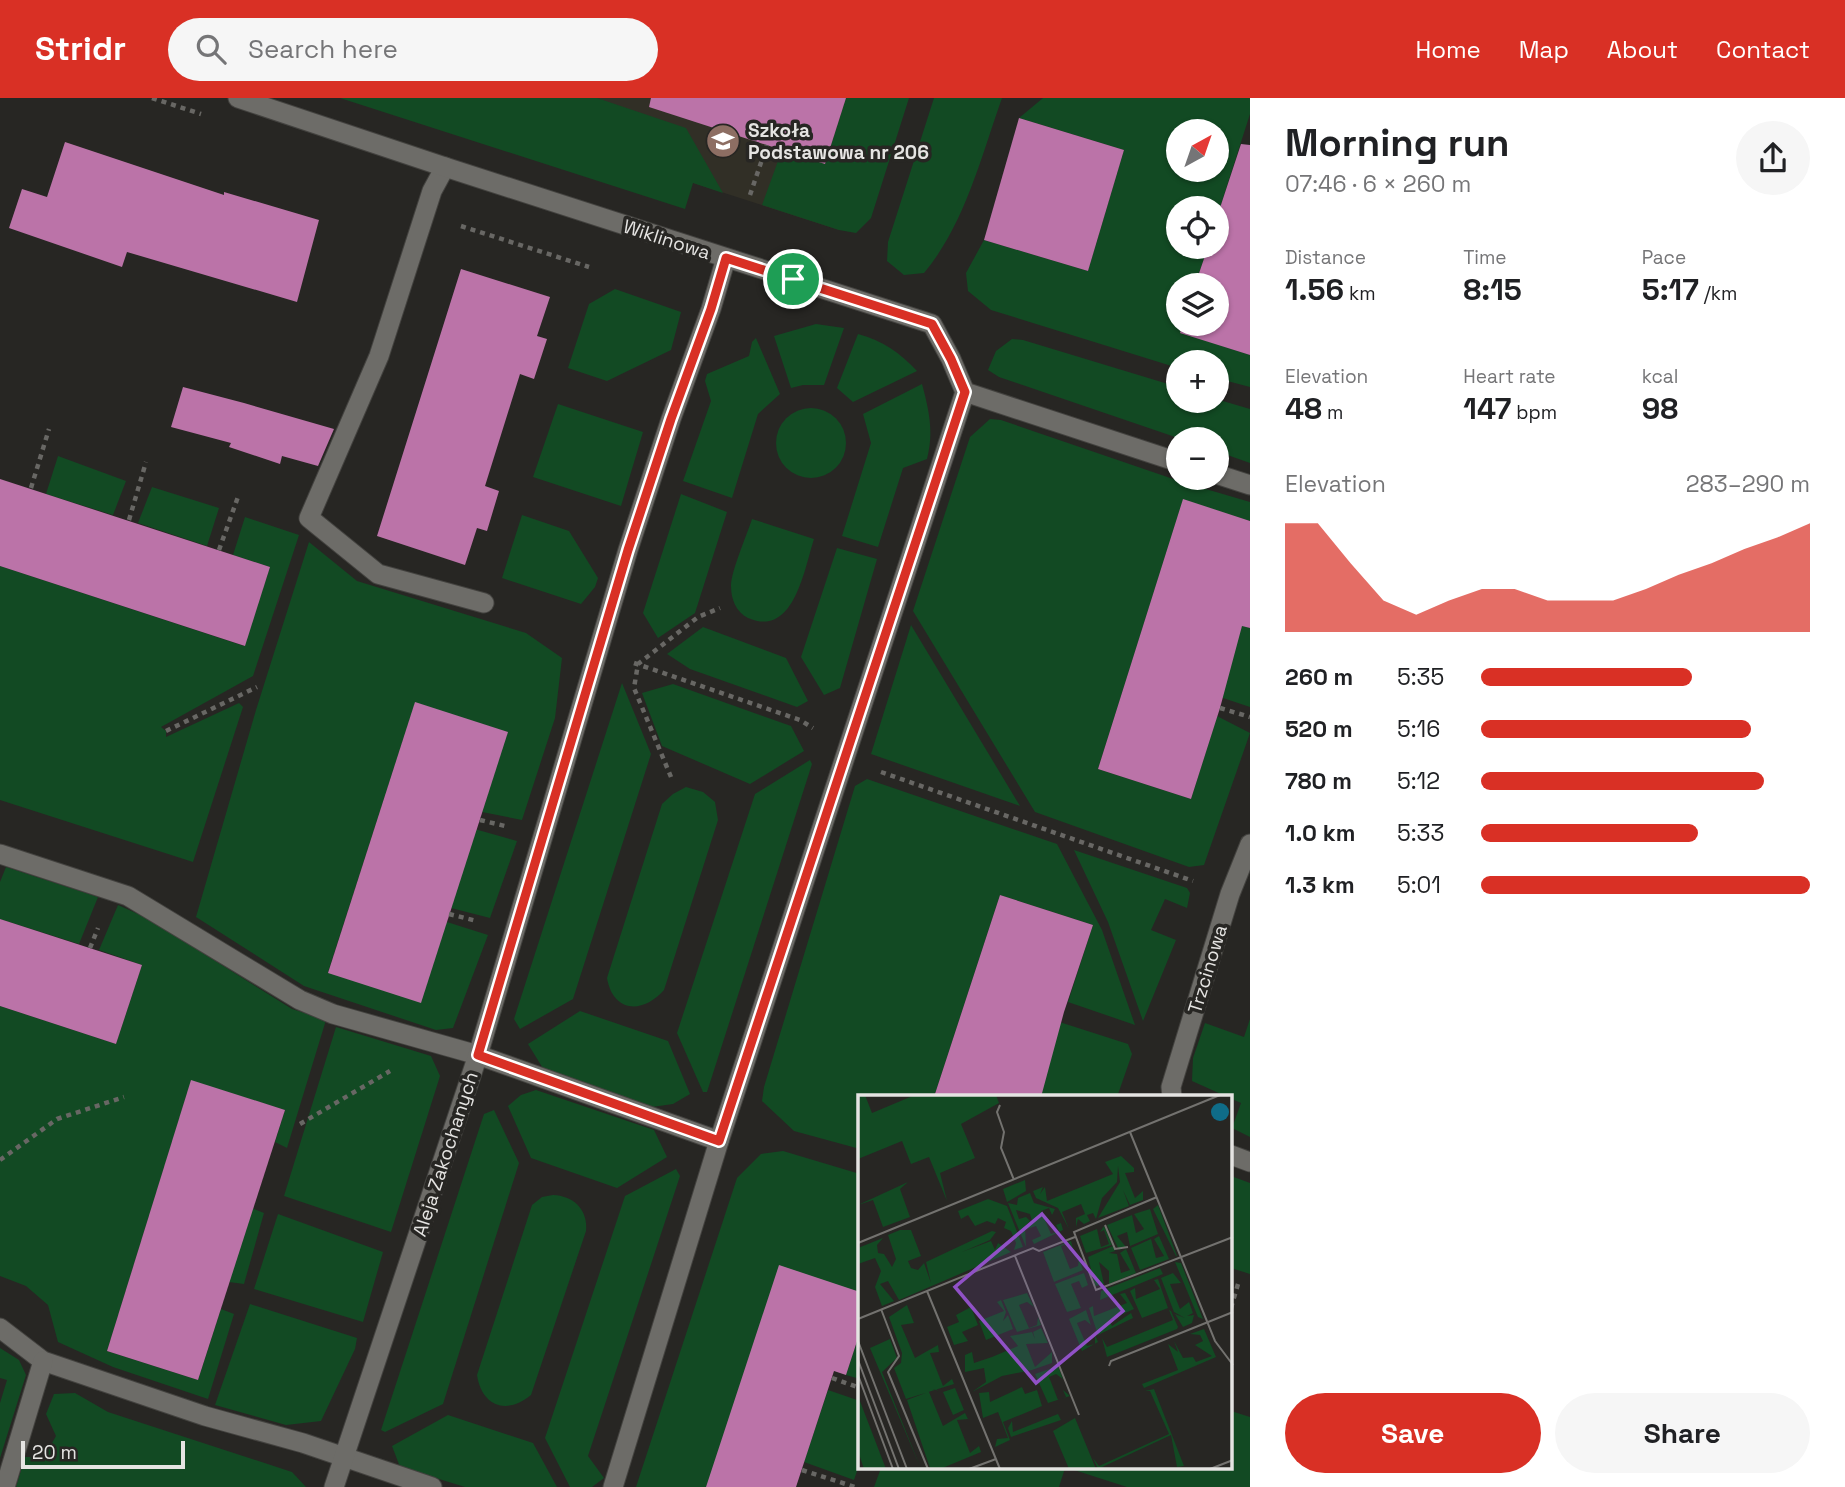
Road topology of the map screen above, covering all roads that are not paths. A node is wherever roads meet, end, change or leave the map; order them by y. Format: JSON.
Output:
{"nodes":[{"id":1,"x":238,"y":98,"type":"edge"},
{"id":2,"x":445,"y":167,"type":"junction"},
{"id":3,"x":726,"y":258,"type":"junction"},
{"id":4,"x":965,"y":392,"type":"junction"},
{"id":5,"x":1166,"y":458,"type":"edge"},
{"id":6,"x":1229,"y":478,"type":"edge"},
{"id":7,"x":1250,"y":485,"type":"edge"},
{"id":8,"x":484,"y":603,"type":"dead end"},
{"id":9,"x":1250,"y":844,"type":"edge"},
{"id":10,"x":0,"y":854,"type":"edge"},
{"id":11,"x":478,"y":1055,"type":"junction"},
{"id":12,"x":1172,"y":1095,"type":"edge"},
{"id":13,"x":719,"y":1141,"type":"junction"},
{"id":14,"x":1232,"y":1155,"type":"edge"},
{"id":15,"x":1250,"y":1162,"type":"edge"},
{"id":16,"x":0,"y":1328,"type":"edge"},
{"id":17,"x":43,"y":1361,"type":"junction"},
{"id":18,"x":344,"y":1457,"type":"junction"},
{"id":19,"x":5,"y":1487,"type":"edge"},
{"id":20,"x":334,"y":1487,"type":"edge"},
{"id":21,"x":432,"y":1487,"type":"edge"},
{"id":22,"x":613,"y":1487,"type":"edge"}],
"edges":[{"from":1,"to":2,"type":"street","name":"Wiklinowa"},
{"from":2,"to":3,"type":"street","name":"Wiklinowa"},
{"from":2,"to":8,"type":"street"},
{"from":3,"to":4,"type":"street","name":"Wiklinowa"},
{"from":3,"to":11,"type":"street","name":"Aleja Zakochanych"},
{"from":4,"to":5,"type":"street"},
{"from":4,"to":13,"type":"street"},
{"from":6,"to":7,"type":"street"},
{"from":9,"to":12,"type":"street","name":"Trzcinowa"},
{"from":10,"to":11,"type":"street"},
{"from":11,"to":13,"type":"street"},
{"from":11,"to":18,"type":"street","name":"Aleja Zakochanych"},
{"from":13,"to":22,"type":"street"},
{"from":14,"to":15,"type":"street"},
{"from":16,"to":17,"type":"street"},
{"from":17,"to":18,"type":"street"},
{"from":17,"to":19,"type":"street"},
{"from":18,"to":20,"type":"street","name":"Aleja Zakochanych"},
{"from":18,"to":21,"type":"street"}]}
